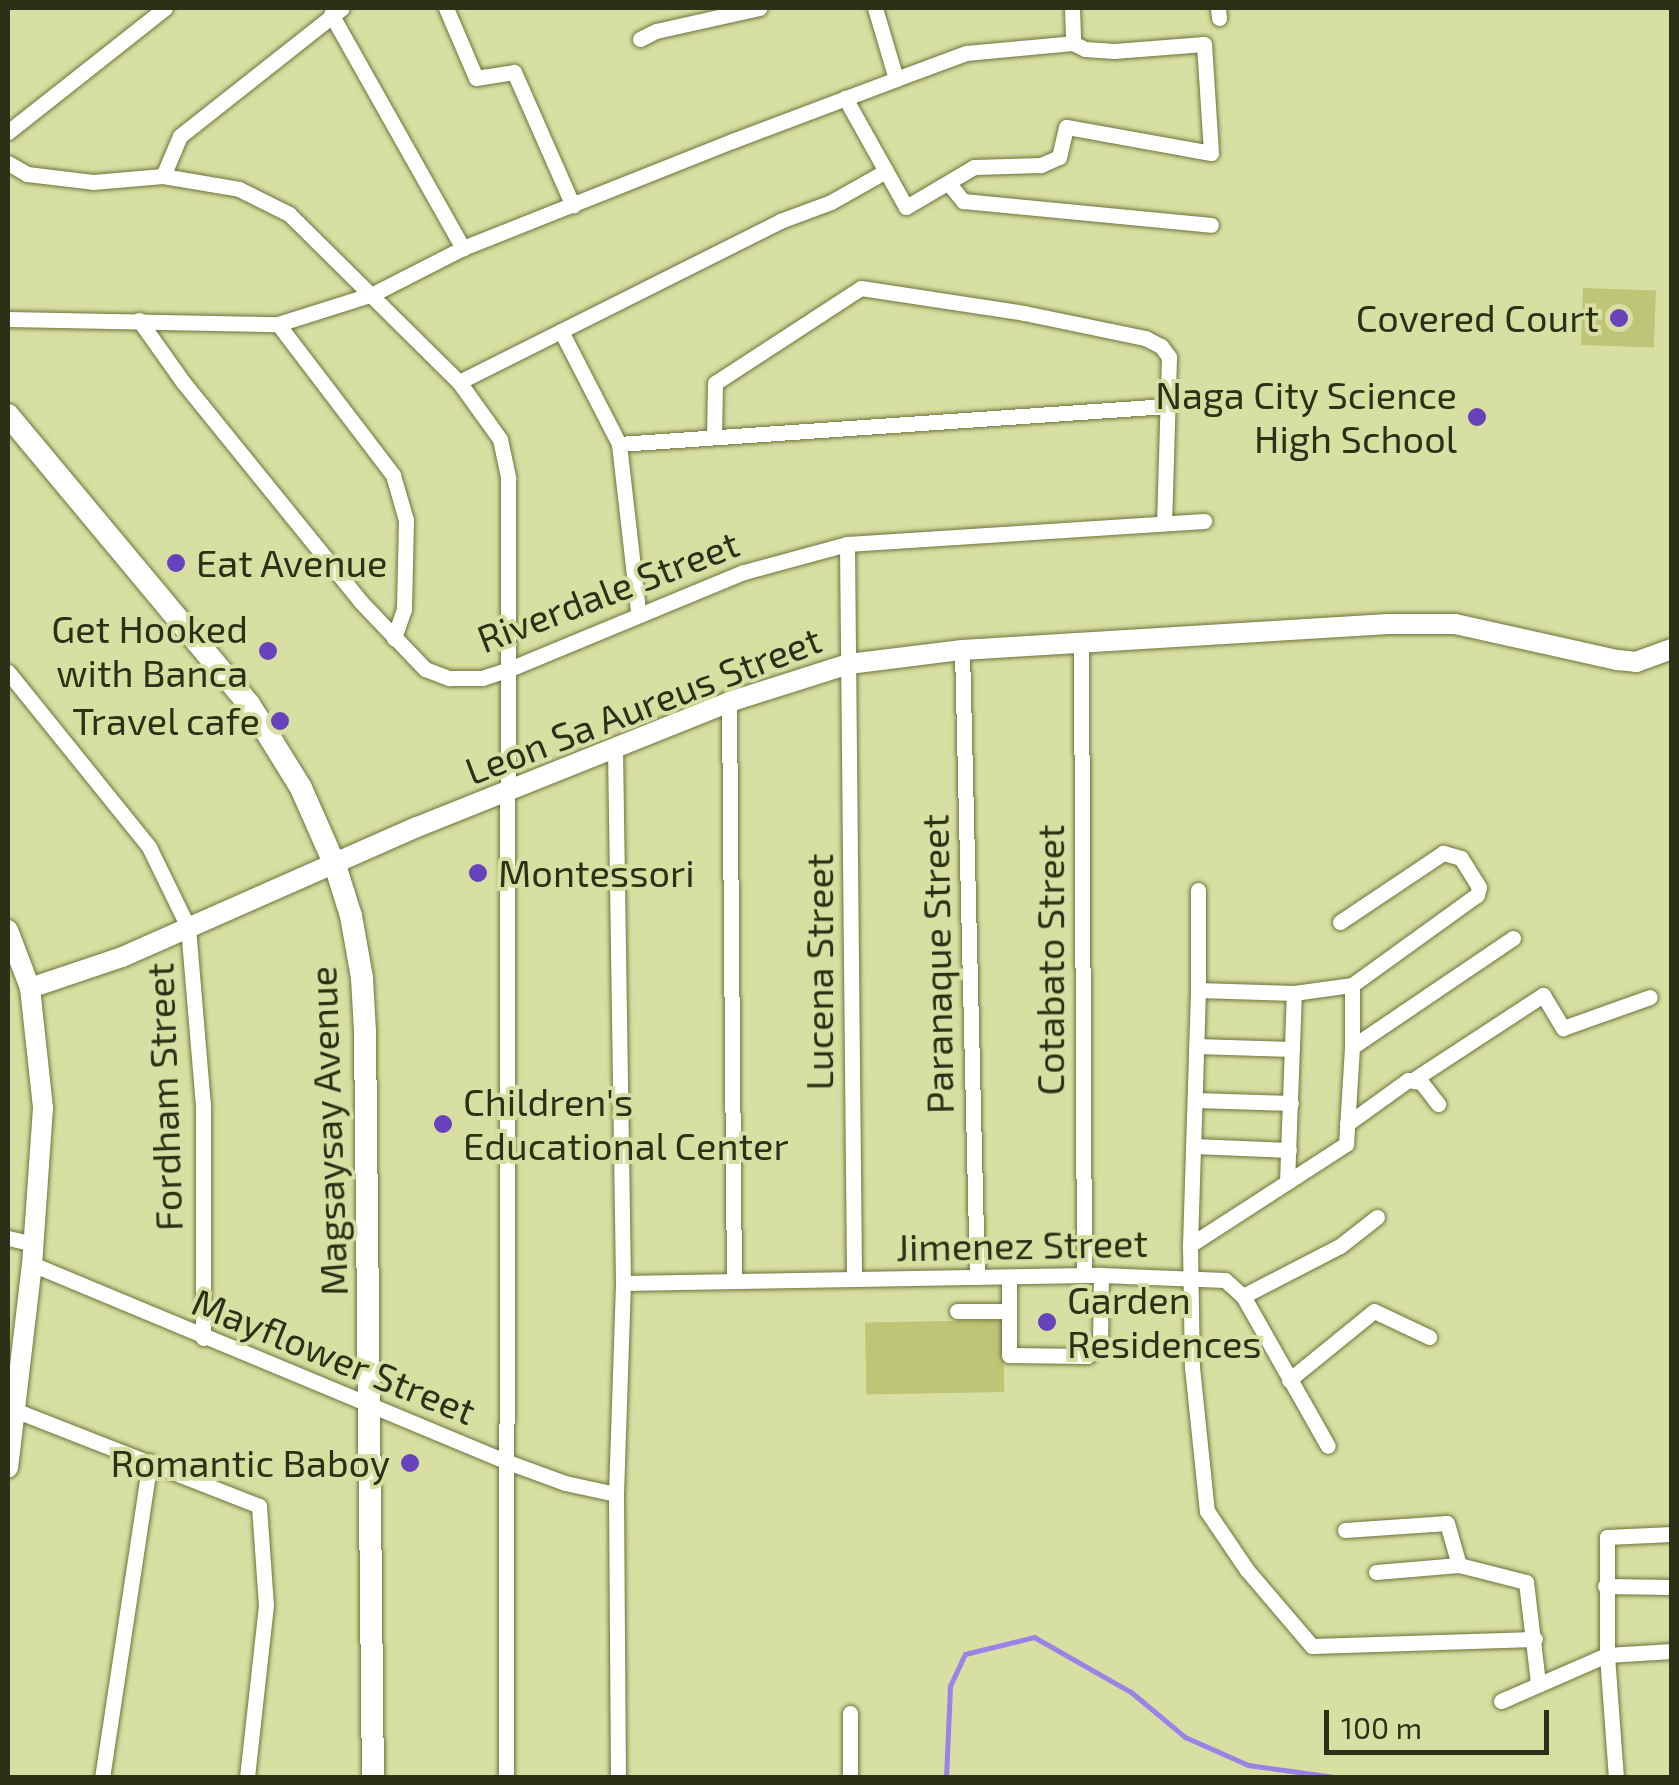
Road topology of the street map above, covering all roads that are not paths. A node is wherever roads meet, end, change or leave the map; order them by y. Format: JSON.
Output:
{"nodes":[{"id":1,"x":165,"y":8,"type":"edge"},
{"id":2,"x":446,"y":8,"type":"edge"},
{"id":3,"x":758,"y":8,"type":"edge"},
{"id":4,"x":876,"y":8,"type":"edge"},
{"id":5,"x":1072,"y":8,"type":"edge"},
{"id":6,"x":337,"y":11,"type":"edge"},
{"id":7,"x":640,"y":39,"type":"dead end"},
{"id":8,"x":1073,"y":43,"type":"junction"},
{"id":9,"x":896,"y":79,"type":"junction"},
{"id":10,"x":846,"y":98,"type":"junction"},
{"id":11,"x":8,"y":132,"type":"edge"},
{"id":12,"x":8,"y":164,"type":"edge"},
{"id":13,"x":886,"y":170,"type":"junction"},
{"id":14,"x":163,"y":176,"type":"junction"},
{"id":15,"x":950,"y":184,"type":"junction"},
{"id":16,"x":573,"y":206,"type":"junction"},
{"id":17,"x":1212,"y":225,"type":"dead end"},
{"id":18,"x":463,"y":248,"type":"junction"},
{"id":19,"x":373,"y":294,"type":"junction"},
{"id":20,"x":8,"y":319,"type":"edge"},
{"id":21,"x":139,"y":320,"type":"junction"},
{"id":22,"x":278,"y":324,"type":"junction"},
{"id":23,"x":561,"y":330,"type":"junction"},
{"id":24,"x":459,"y":382,"type":"junction"},
{"id":25,"x":1167,"y":406,"type":"junction"},
{"id":26,"x":8,"y":414,"type":"edge"},
{"id":27,"x":714,"y":438,"type":"junction"},
{"id":28,"x":619,"y":444,"type":"junction"},
{"id":29,"x":1204,"y":521,"type":"dead end"},
{"id":30,"x":1164,"y":522,"type":"junction"},
{"id":31,"x":847,"y":544,"type":"junction"},
{"id":32,"x":638,"y":612,"type":"junction"},
{"id":33,"x":394,"y":638,"type":"junction"},
{"id":34,"x":1081,"y":646,"type":"junction"},
{"id":35,"x":1672,"y":649,"type":"edge"},
{"id":36,"x":962,"y":650,"type":"junction"},
{"id":37,"x":849,"y":664,"type":"junction"},
{"id":38,"x":507,"y":670,"type":"junction"},
{"id":39,"x":8,"y":672,"type":"edge"},
{"id":40,"x":730,"y":702,"type":"junction"},
{"id":41,"x":615,"y":749,"type":"junction"},
{"id":42,"x":504,"y":793,"type":"junction"},
{"id":43,"x":335,"y":865,"type":"junction"},
{"id":44,"x":1198,"y":890,"type":"dead end"},
{"id":45,"x":1340,"y":922,"type":"dead end"},
{"id":46,"x":188,"y":927,"type":"junction"},
{"id":47,"x":8,"y":930,"type":"edge"},
{"id":48,"x":1513,"y":938,"type":"dead end"},
{"id":49,"x":1352,"y":985,"type":"junction"},
{"id":50,"x":30,"y":988,"type":"junction"},
{"id":51,"x":1198,"y":990,"type":"junction"},
{"id":52,"x":1294,"y":993,"type":"junction"},
{"id":53,"x":1650,"y":998,"type":"dead end"},
{"id":54,"x":1196,"y":1046,"type":"junction"},
{"id":55,"x":1352,"y":1047,"type":"junction"},
{"id":56,"x":1292,"y":1049,"type":"junction"},
{"id":57,"x":1416,"y":1078,"type":"junction"},
{"id":58,"x":1195,"y":1100,"type":"junction"},
{"id":59,"x":1290,"y":1103,"type":"junction"},
{"id":60,"x":1438,"y":1104,"type":"dead end"},
{"id":61,"x":1348,"y":1124,"type":"junction"},
{"id":62,"x":1194,"y":1146,"type":"junction"},
{"id":63,"x":1288,"y":1150,"type":"junction"},
{"id":64,"x":1287,"y":1182,"type":"junction"},
{"id":65,"x":1377,"y":1217,"type":"dead end"},
{"id":66,"x":8,"y":1238,"type":"edge"},
{"id":67,"x":1190,"y":1245,"type":"junction"},
{"id":68,"x":33,"y":1254,"type":"junction"},
{"id":69,"x":1084,"y":1275,"type":"junction"},
{"id":70,"x":1101,"y":1275,"type":"junction"},
{"id":71,"x":1010,"y":1276,"type":"junction"},
{"id":72,"x":1192,"y":1276,"type":"junction"},
{"id":73,"x":977,"y":1277,"type":"junction"},
{"id":74,"x":854,"y":1279,"type":"junction"},
{"id":75,"x":734,"y":1281,"type":"junction"},
{"id":76,"x":624,"y":1283,"type":"junction"},
{"id":77,"x":1243,"y":1296,"type":"junction"},
{"id":78,"x":956,"y":1311,"type":"dead end"},
{"id":79,"x":1009,"y":1311,"type":"junction"},
{"id":80,"x":1429,"y":1337,"type":"dead end"},
{"id":81,"x":203,"y":1338,"type":"junction"},
{"id":82,"x":1289,"y":1380,"type":"junction"},
{"id":83,"x":370,"y":1406,"type":"junction"},
{"id":84,"x":17,"y":1410,"type":"junction"},
{"id":85,"x":1328,"y":1446,"type":"dead end"},
{"id":86,"x":505,"y":1461,"type":"junction"},
{"id":87,"x":150,"y":1462,"type":"junction"},
{"id":88,"x":8,"y":1468,"type":"edge"},
{"id":89,"x":616,"y":1494,"type":"junction"},
{"id":90,"x":1345,"y":1530,"type":"dead end"},
{"id":91,"x":1672,"y":1534,"type":"edge"},
{"id":92,"x":1459,"y":1565,"type":"junction"},
{"id":93,"x":1376,"y":1572,"type":"dead end"},
{"id":94,"x":1605,"y":1586,"type":"junction"},
{"id":95,"x":1672,"y":1586,"type":"edge"},
{"id":96,"x":1536,"y":1639,"type":"junction"},
{"id":97,"x":1672,"y":1651,"type":"edge"},
{"id":98,"x":1608,"y":1656,"type":"junction"},
{"id":99,"x":1538,"y":1683,"type":"junction"},
{"id":100,"x":1501,"y":1701,"type":"dead end"},
{"id":101,"x":850,"y":1713,"type":"dead end"},
{"id":102,"x":102,"y":1778,"type":"edge"},
{"id":103,"x":246,"y":1778,"type":"edge"},
{"id":104,"x":372,"y":1778,"type":"edge"},
{"id":105,"x":506,"y":1778,"type":"edge"},
{"id":106,"x":618,"y":1778,"type":"edge"},
{"id":107,"x":850,"y":1778,"type":"edge"},
{"id":108,"x":1616,"y":1778,"type":"edge"}],
"edges":[{"from":1,"to":11,"type":"street"},
{"from":2,"to":16,"type":"street"},
{"from":3,"to":7,"type":"street"},
{"from":4,"to":9,"type":"street"},
{"from":5,"to":8,"type":"street"},
{"from":6,"to":14,"type":"street"},
{"from":6,"to":18,"type":"street"},
{"from":8,"to":9,"type":"street"},
{"from":8,"to":15,"type":"street"},
{"from":9,"to":10,"type":"street"},
{"from":10,"to":13,"type":"street"},
{"from":10,"to":16,"type":"street"},
{"from":12,"to":14,"type":"street"},
{"from":13,"to":15,"type":"street"},
{"from":13,"to":23,"type":"street"},
{"from":14,"to":19,"type":"street"},
{"from":15,"to":17,"type":"street"},
{"from":16,"to":18,"type":"street"},
{"from":18,"to":19,"type":"street"},
{"from":19,"to":22,"type":"street"},
{"from":19,"to":24,"type":"street"},
{"from":20,"to":21,"type":"street"},
{"from":21,"to":22,"type":"street"},
{"from":21,"to":33,"type":"street","name":"Riverdale Street"},
{"from":22,"to":33,"type":"street"},
{"from":23,"to":24,"type":"street"},
{"from":23,"to":28,"type":"street"},
{"from":24,"to":38,"type":"street"},
{"from":25,"to":27,"type":"street"},
{"from":25,"to":27,"type":"street"},
{"from":25,"to":30,"type":"street"},
{"from":26,"to":43,"type":"main road","name":"Magsaysay Avenue"},
{"from":27,"to":28,"type":"street"},
{"from":28,"to":32,"type":"street"},
{"from":29,"to":30,"type":"street","name":"Riverdale Street"},
{"from":30,"to":31,"type":"street","name":"Riverdale Street"},
{"from":31,"to":32,"type":"street","name":"Riverdale Street"},
{"from":31,"to":37,"type":"street","name":"Lucena Street"},
{"from":32,"to":38,"type":"street","name":"Riverdale Street"},
{"from":33,"to":38,"type":"street","name":"Riverdale Street"},
{"from":34,"to":35,"type":"street","name":"Leon Sa Aureus Street"},
{"from":34,"to":36,"type":"street","name":"Leon Sa Aureus Street"},
{"from":34,"to":69,"type":"street","name":"Cotabato Street"},
{"from":36,"to":37,"type":"street","name":"Leon Sa Aureus Street"},
{"from":36,"to":73,"type":"street","name":"Paranaque Street"},
{"from":37,"to":40,"type":"street","name":"Leon Sa Aureus Street"},
{"from":37,"to":74,"type":"street","name":"Lucena Street"},
{"from":38,"to":42,"type":"street"},
{"from":39,"to":46,"type":"street","name":"Fordham Street"},
{"from":40,"to":41,"type":"street","name":"Leon Sa Aureus Street"},
{"from":40,"to":75,"type":"street"},
{"from":41,"to":42,"type":"street","name":"Leon Sa Aureus Street"},
{"from":41,"to":76,"type":"street"},
{"from":42,"to":43,"type":"street","name":"Leon Sa Aureus Street"},
{"from":42,"to":86,"type":"street"},
{"from":43,"to":46,"type":"street","name":"Leon Sa Aureus Street"},
{"from":43,"to":83,"type":"main road","name":"Magsaysay Avenue"},
{"from":44,"to":51,"type":"street"},
{"from":45,"to":49,"type":"street"},
{"from":46,"to":50,"type":"street","name":"Leon Sa Aureus Street"},
{"from":46,"to":81,"type":"street","name":"Fordham Street"},
{"from":47,"to":50,"type":"street"},
{"from":48,"to":55,"type":"street"},
{"from":49,"to":52,"type":"street"},
{"from":49,"to":55,"type":"street"},
{"from":50,"to":68,"type":"street"},
{"from":51,"to":52,"type":"street"},
{"from":51,"to":54,"type":"street"},
{"from":52,"to":56,"type":"street"},
{"from":53,"to":57,"type":"street"},
{"from":54,"to":56,"type":"street"},
{"from":54,"to":58,"type":"street"},
{"from":55,"to":61,"type":"street"},
{"from":56,"to":59,"type":"street"},
{"from":57,"to":60,"type":"street"},
{"from":57,"to":61,"type":"street"},
{"from":58,"to":59,"type":"street"},
{"from":58,"to":62,"type":"street"},
{"from":59,"to":63,"type":"street"},
{"from":61,"to":64,"type":"street"},
{"from":62,"to":63,"type":"street"},
{"from":62,"to":67,"type":"street"},
{"from":63,"to":64,"type":"street"},
{"from":64,"to":67,"type":"street"},
{"from":65,"to":77,"type":"street"},
{"from":66,"to":68,"type":"street","name":"Mayflower Street"},
{"from":67,"to":72,"type":"street"},
{"from":68,"to":81,"type":"street","name":"Mayflower Street"},
{"from":68,"to":84,"type":"street"},
{"from":69,"to":70,"type":"street","name":"Jimenez Street"},
{"from":69,"to":71,"type":"street","name":"Jimenez Street"},
{"from":70,"to":72,"type":"street","name":"Jimenez Street"},
{"from":70,"to":79,"type":"street"},
{"from":71,"to":73,"type":"street","name":"Jimenez Street"},
{"from":71,"to":79,"type":"street"},
{"from":72,"to":77,"type":"street","name":"Jimenez Street"},
{"from":72,"to":96,"type":"street"},
{"from":73,"to":74,"type":"street","name":"Jimenez Street"},
{"from":74,"to":75,"type":"street","name":"Jimenez Street"},
{"from":75,"to":76,"type":"street","name":"Jimenez Street"},
{"from":76,"to":89,"type":"street"},
{"from":77,"to":82,"type":"street"},
{"from":78,"to":79,"type":"street"},
{"from":80,"to":82,"type":"street"},
{"from":81,"to":83,"type":"street","name":"Mayflower Street"},
{"from":82,"to":85,"type":"street"},
{"from":83,"to":86,"type":"street","name":"Mayflower Street"},
{"from":83,"to":104,"type":"main road","name":"Magsaysay Avenue"},
{"from":84,"to":87,"type":"street"},
{"from":84,"to":88,"type":"street"},
{"from":86,"to":89,"type":"street","name":"Mayflower Street"},
{"from":86,"to":105,"type":"street"},
{"from":87,"to":102,"type":"street"},
{"from":87,"to":103,"type":"street"},
{"from":89,"to":106,"type":"street"},
{"from":90,"to":92,"type":"street"},
{"from":91,"to":94,"type":"street"},
{"from":92,"to":93,"type":"street"},
{"from":92,"to":96,"type":"street"},
{"from":94,"to":95,"type":"street"},
{"from":94,"to":98,"type":"street"},
{"from":96,"to":99,"type":"street"},
{"from":97,"to":98,"type":"street"},
{"from":98,"to":99,"type":"street"},
{"from":98,"to":108,"type":"street"},
{"from":99,"to":100,"type":"street"},
{"from":101,"to":107,"type":"street"}]}
